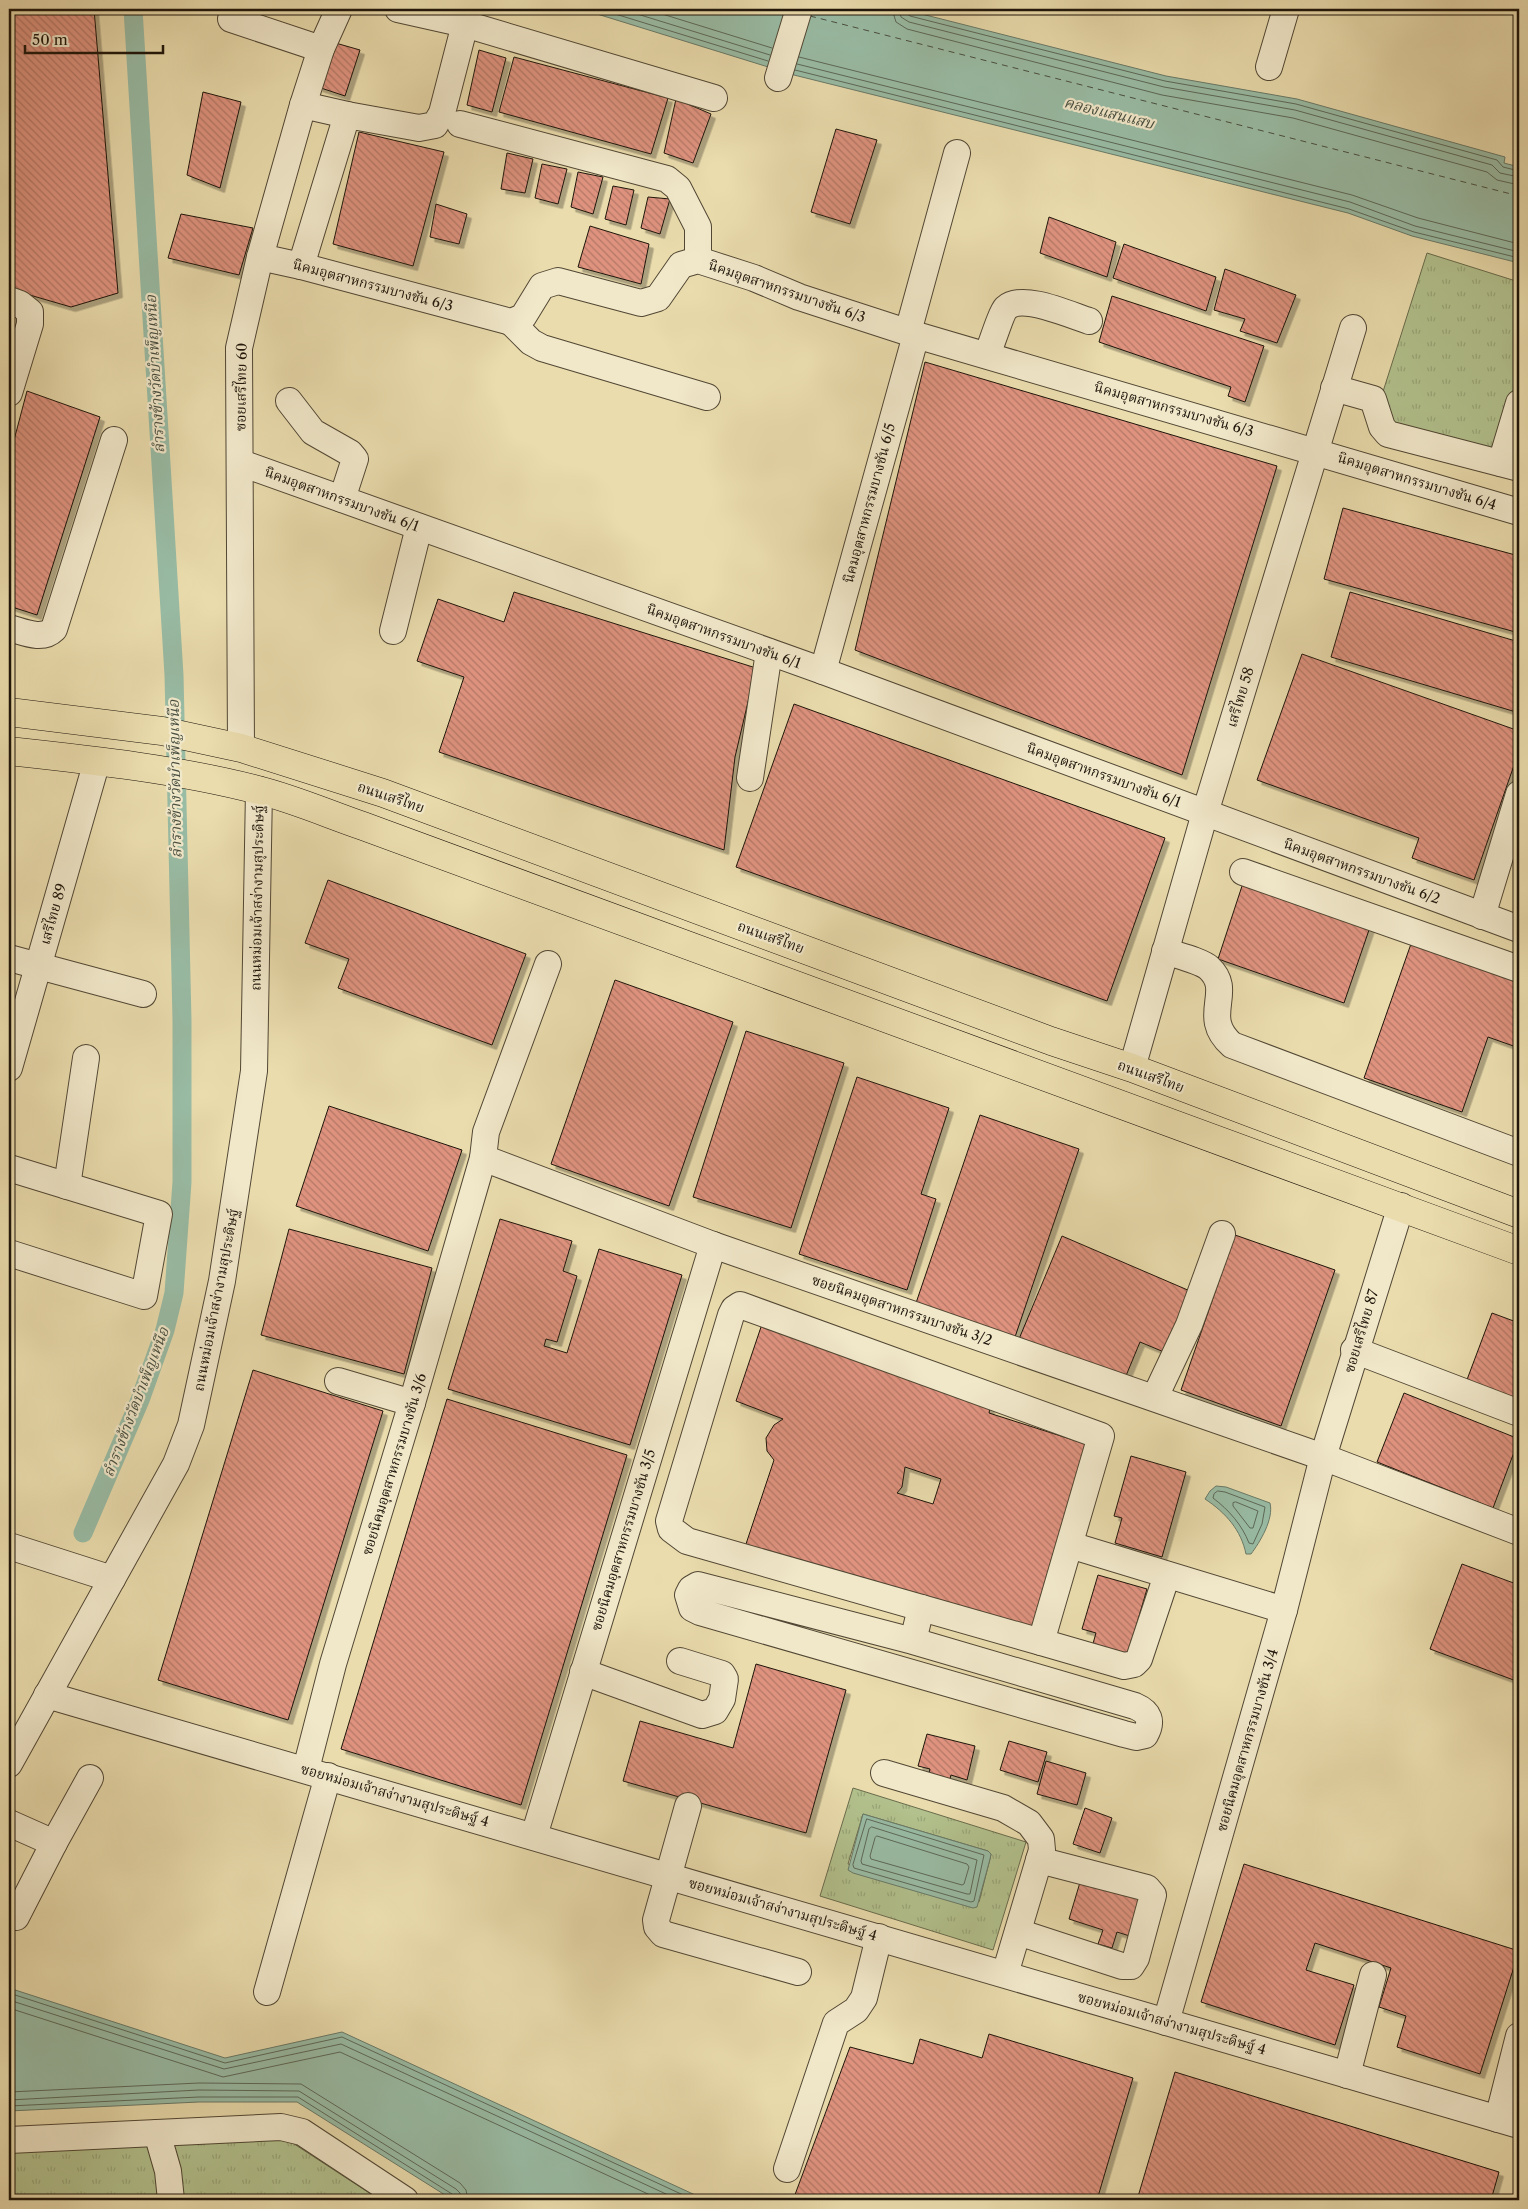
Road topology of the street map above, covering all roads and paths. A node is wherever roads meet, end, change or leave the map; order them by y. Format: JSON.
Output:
{"nodes":[{"id":1,"x":398,"y":9,"type":"edge"},
{"id":2,"x":799,"y":9,"type":"edge"},
{"id":3,"x":1286,"y":9,"type":"edge"},
{"id":4,"x":339,"y":10,"type":"edge"},
{"id":5,"x":231,"y":19,"type":"dead end"},
{"id":6,"x":482,"y":21,"type":"edge"},
{"id":7,"x":321,"y":49,"type":"junction"},
{"id":8,"x":1268,"y":67,"type":"dead end"},
{"id":9,"x":778,"y":76,"type":"dead end"},
{"id":10,"x":714,"y":98,"type":"dead end"},
{"id":11,"x":304,"y":105,"type":"junction"},
{"id":12,"x":347,"y":115,"type":"junction"},
{"id":13,"x":460,"y":124,"type":"dead end"},
{"id":14,"x":958,"y":153,"type":"dead end"},
{"id":15,"x":260,"y":257,"type":"junction"},
{"id":16,"x":698,"y":260,"type":"junction"},
{"id":17,"x":301,"y":266,"type":"junction"},
{"id":18,"x":9,"y":300,"type":"edge"},
{"id":19,"x":1089,"y":321,"type":"dead end"},
{"id":20,"x":511,"y":322,"type":"junction"},
{"id":21,"x":1353,"y":328,"type":"dead end"},
{"id":22,"x":912,"y":334,"type":"junction"},
{"id":23,"x":987,"y":355,"type":"junction"},
{"id":24,"x":1334,"y":388,"type":"junction"},
{"id":25,"x":9,"y":393,"type":"edge"},
{"id":26,"x":707,"y":397,"type":"dead end"},
{"id":27,"x":289,"y":401,"type":"dead end"},
{"id":28,"x":1519,"y":403,"type":"edge"},
{"id":29,"x":114,"y":440,"type":"dead end"},
{"id":30,"x":1315,"y":450,"type":"junction"},
{"id":31,"x":241,"y":463,"type":"junction"},
{"id":32,"x":1510,"y":466,"type":"edge"},
{"id":33,"x":342,"y":499,"type":"junction"},
{"id":34,"x":1519,"y":512,"type":"edge"},
{"id":35,"x":419,"y":527,"type":"junction"},
{"id":36,"x":9,"y":628,"type":"edge"},
{"id":37,"x":393,"y":631,"type":"dead end"},
{"id":38,"x":768,"y":652,"type":"junction"},
{"id":39,"x":823,"y":671,"type":"junction"},
{"id":40,"x":9,"y":712,"type":"edge"},
{"id":41,"x":241,"y":748,"type":"junction"},
{"id":42,"x":9,"y":751,"type":"edge"},
{"id":43,"x":97,"y":760,"type":"junction"},
{"id":44,"x":750,"y":778,"type":"dead end"},
{"id":45,"x":259,"y":790,"type":"junction"},
{"id":46,"x":1519,"y":794,"type":"edge"},
{"id":47,"x":1205,"y":813,"type":"junction"},
{"id":48,"x":1243,"y":872,"type":"dead end"},
{"id":49,"x":1482,"y":916,"type":"junction"},
{"id":50,"x":1519,"y":929,"type":"edge"},
{"id":51,"x":1165,"y":951,"type":"junction"},
{"id":52,"x":9,"y":958,"type":"edge"},
{"id":53,"x":548,"y":964,"type":"dead end"},
{"id":54,"x":38,"y":967,"type":"junction"},
{"id":55,"x":1519,"y":969,"type":"edge"},
{"id":56,"x":143,"y":994,"type":"dead end"},
{"id":57,"x":86,"y":1058,"type":"dead end"},
{"id":58,"x":9,"y":1068,"type":"edge"},
{"id":59,"x":1132,"y":1068,"type":"junction"},
{"id":60,"x":1519,"y":1153,"type":"edge"},
{"id":61,"x":482,"y":1158,"type":"junction"},
{"id":62,"x":9,"y":1168,"type":"edge"},
{"id":63,"x":1410,"y":1174,"type":"junction"},
{"id":64,"x":67,"y":1186,"type":"junction"},
{"id":65,"x":1400,"y":1206,"type":"junction"},
{"id":66,"x":1519,"y":1214,"type":"edge"},
{"id":67,"x":1222,"y":1234,"type":"dead end"},
{"id":68,"x":713,"y":1245,"type":"junction"},
{"id":69,"x":1519,"y":1251,"type":"edge"},
{"id":70,"x":9,"y":1253,"type":"edge"},
{"id":71,"x":1354,"y":1350,"type":"junction"},
{"id":72,"x":338,"y":1381,"type":"dead end"},
{"id":73,"x":1154,"y":1397,"type":"junction"},
{"id":74,"x":412,"y":1403,"type":"junction"},
{"id":75,"x":1519,"y":1413,"type":"edge"},
{"id":76,"x":1323,"y":1457,"type":"junction"},
{"id":77,"x":1519,"y":1532,"type":"edge"},
{"id":78,"x":1070,"y":1545,"type":"junction"},
{"id":79,"x":9,"y":1546,"type":"edge"},
{"id":80,"x":1168,"y":1574,"type":"junction"},
{"id":81,"x":112,"y":1579,"type":"junction"},
{"id":82,"x":921,"y":1608,"type":"junction"},
{"id":83,"x":1284,"y":1610,"type":"junction"},
{"id":84,"x":913,"y":1641,"type":"junction"},
{"id":85,"x":1041,"y":1642,"type":"junction"},
{"id":86,"x":680,"y":1661,"type":"dead end"},
{"id":87,"x":583,"y":1672,"type":"junction"},
{"id":88,"x":47,"y":1694,"type":"junction"},
{"id":89,"x":9,"y":1764,"type":"edge"},
{"id":90,"x":317,"y":1773,"type":"junction"},
{"id":91,"x":884,"y":1773,"type":"dead end"},
{"id":92,"x":90,"y":1778,"type":"dead end"},
{"id":93,"x":688,"y":1806,"type":"dead end"},
{"id":94,"x":9,"y":1823,"type":"edge"},
{"id":95,"x":534,"y":1836,"type":"junction"},
{"id":96,"x":54,"y":1843,"type":"junction"},
{"id":97,"x":1039,"y":1860,"type":"junction"},
{"id":98,"x":667,"y":1875,"type":"junction"},
{"id":99,"x":16,"y":1917,"type":"dead end"},
{"id":100,"x":1018,"y":1932,"type":"junction"},
{"id":101,"x":879,"y":1937,"type":"junction"},
{"id":102,"x":798,"y":1972,"type":"dead end"},
{"id":103,"x":1005,"y":1974,"type":"junction"},
{"id":104,"x":1373,"y":1975,"type":"dead end"},
{"id":105,"x":267,"y":1992,"type":"dead end"},
{"id":106,"x":1166,"y":2022,"type":"junction"},
{"id":107,"x":1519,"y":2036,"type":"edge"},
{"id":108,"x":1347,"y":2074,"type":"junction"},
{"id":109,"x":1509,"y":2122,"type":"edge"},
{"id":110,"x":157,"y":2133,"type":"junction"},
{"id":111,"x":9,"y":2140,"type":"edge"},
{"id":112,"x":787,"y":2169,"type":"dead end"},
{"id":113,"x":171,"y":2200,"type":"edge"},
{"id":114,"x":406,"y":2200,"type":"edge"}],
"edges":[{"from":1,"to":6,"type":"street"},
{"from":2,"to":9,"type":"street"},
{"from":3,"to":8,"type":"street"},
{"from":4,"to":7,"type":"street","name":"ซอยเสรีไทย 60"},
{"from":5,"to":7,"type":"street"},
{"from":6,"to":10,"type":"street"},
{"from":6,"to":12,"type":"street"},
{"from":7,"to":11,"type":"street","name":"ซอยเสรีไทย 60"},
{"from":11,"to":12,"type":"street"},
{"from":11,"to":15,"type":"street","name":"ซอยเสรีไทย 60"},
{"from":12,"to":17,"type":"street"},
{"from":13,"to":16,"type":"street"},
{"from":14,"to":22,"type":"street","name":"นิคมอุตสาหกรรมบางชัน 6/5"},
{"from":15,"to":17,"type":"street","name":"นิคมอุตสาหกรรมบางชัน 6/3"},
{"from":15,"to":31,"type":"street","name":"ซอยเสรีไทย 60"},
{"from":16,"to":20,"type":"street","name":"นิคมอุตสาหกรรมบางชัน 6/3"},
{"from":16,"to":22,"type":"street","name":"นิคมอุตสาหกรรมบางชัน 6/3"},
{"from":17,"to":20,"type":"street","name":"นิคมอุตสาหกรรมบางชัน 6/3"},
{"from":18,"to":25,"type":"street"},
{"from":19,"to":23,"type":"street"},
{"from":20,"to":26,"type":"street"},
{"from":21,"to":24,"type":"street","name":"เสรีไทย 58"},
{"from":22,"to":23,"type":"street","name":"นิคมอุตสาหกรรมบางชัน 6/3"},
{"from":22,"to":39,"type":"street","name":"นิคมอุตสาหกรรมบางชัน 6/5"},
{"from":23,"to":30,"type":"street","name":"นิคมอุตสาหกรรมบางชัน 6/3"},
{"from":24,"to":30,"type":"street","name":"เสรีไทย 58"},
{"from":24,"to":32,"type":"street"},
{"from":27,"to":33,"type":"street"},
{"from":28,"to":32,"type":"street"},
{"from":29,"to":36,"type":"street"},
{"from":30,"to":34,"type":"street","name":"นิคมอุตสาหกรรมบางชัน 6/4"},
{"from":30,"to":47,"type":"street","name":"เสรีไทย 58"},
{"from":31,"to":33,"type":"street","name":"นิคมอุตสาหกรรมบางชัน 6/1"},
{"from":31,"to":41,"type":"street","name":"ซอยเสรีไทย 60"},
{"from":33,"to":35,"type":"street","name":"นิคมอุตสาหกรรมบางชัน 6/1"},
{"from":35,"to":37,"type":"street"},
{"from":35,"to":38,"type":"street","name":"นิคมอุตสาหกรรมบางชัน 6/1"},
{"from":38,"to":39,"type":"street","name":"นิคมอุตสาหกรรมบางชัน 6/1"},
{"from":38,"to":44,"type":"street"},
{"from":39,"to":47,"type":"street","name":"นิคมอุตสาหกรรมบางชัน 6/1"},
{"from":40,"to":41,"type":"main road","name":"ถนนเสรีไทย"},
{"from":41,"to":59,"type":"main road","name":"ถนนเสรีไทย"},
{"from":42,"to":43,"type":"main road"},
{"from":43,"to":45,"type":"main road"},
{"from":43,"to":54,"type":"street","name":"เสรีไทย 89"},
{"from":45,"to":65,"type":"main road"},
{"from":45,"to":81,"type":"street","name":"ถนนหม่อมเจ้าสง่างามสุประดิษฐ์"},
{"from":46,"to":49,"type":"street"},
{"from":47,"to":49,"type":"street","name":"นิคมอุตสาหกรรมบางชัน 6/2"},
{"from":47,"to":51,"type":"street","name":"เสรีไทย 58"},
{"from":48,"to":55,"type":"street"},
{"from":49,"to":50,"type":"street","name":"นิคมอุตสาหกรรมบางชัน 6/2"},
{"from":51,"to":59,"type":"street","name":"เสรีไทย 58"},
{"from":51,"to":60,"type":"street"},
{"from":52,"to":54,"type":"street"},
{"from":53,"to":61,"type":"street","name":"ซอยนิคมอุตสาหกรรมบางชัน 3/6"},
{"from":54,"to":56,"type":"street"},
{"from":54,"to":58,"type":"street","name":"เสรีไทย 89"},
{"from":57,"to":64,"type":"street"},
{"from":59,"to":63,"type":"main road","name":"ถนนเสรีไทย"},
{"from":61,"to":68,"type":"street","name":"ซอยนิคมอุตสาหกรรมบางชัน 3/2"},
{"from":61,"to":74,"type":"street","name":"ซอยนิคมอุตสาหกรรมบางชัน 3/6"},
{"from":62,"to":64,"type":"street"},
{"from":63,"to":65,"type":"main road"},
{"from":63,"to":66,"type":"main road","name":"ถนนเสรีไทย"},
{"from":64,"to":70,"type":"street"},
{"from":65,"to":69,"type":"main road"},
{"from":65,"to":71,"type":"street","name":"ซอยเสรีไทย 87"},
{"from":67,"to":73,"type":"street"},
{"from":68,"to":73,"type":"street","name":"ซอยนิคมอุตสาหกรรมบางชัน 3/2"},
{"from":68,"to":87,"type":"street","name":"ซอยนิคมอุตสาหกรรมบางชัน 3/5"},
{"from":71,"to":75,"type":"street"},
{"from":71,"to":76,"type":"street","name":"ซอยเสรีไทย 87"},
{"from":72,"to":74,"type":"street"},
{"from":73,"to":76,"type":"street","name":"ซอยนิคมอุตสาหกรรมบางชัน 3/2"},
{"from":74,"to":90,"type":"street","name":"ซอยนิคมอุตสาหกรรมบางชัน 3/6"},
{"from":76,"to":77,"type":"street","name":"ซอยนิคมอุตสาหกรรมบางชัน 3/2"},
{"from":76,"to":83,"type":"street","name":"ซอยนิคมอุตสาหกรรมบางชัน 3/4"},
{"from":78,"to":80,"type":"street"},
{"from":78,"to":82,"type":"street"},
{"from":78,"to":85,"type":"street"},
{"from":79,"to":81,"type":"street"},
{"from":80,"to":83,"type":"street"},
{"from":80,"to":85,"type":"street"},
{"from":81,"to":88,"type":"street","name":"ถนนหม่อมเจ้าสง่างามสุประดิษฐ์"},
{"from":82,"to":84,"type":"street"},
{"from":82,"to":85,"type":"street"},
{"from":83,"to":106,"type":"street","name":"ซอยนิคมอุตสาหกรรมบางชัน 3/4"},
{"from":84,"to":84,"type":"street"},
{"from":86,"to":87,"type":"street"},
{"from":87,"to":95,"type":"street","name":"ซอยนิคมอุตสาหกรรมบางชัน 3/5"},
{"from":88,"to":89,"type":"street","name":"ถนนหม่อมเจ้าสง่างามสุประดิษฐ์"},
{"from":88,"to":90,"type":"street","name":"ซอยหม่อมเจ้าสง่างามสุประดิษฐ์ 4"},
{"from":90,"to":95,"type":"street","name":"ซอยหม่อมเจ้าสง่างามสุประดิษฐ์ 4"},
{"from":90,"to":105,"type":"street","name":"ซอยนิคมอุตสาหกรรมบางชัน 3/6"},
{"from":91,"to":97,"type":"street"},
{"from":92,"to":96,"type":"street"},
{"from":93,"to":98,"type":"street"},
{"from":94,"to":96,"type":"street"},
{"from":95,"to":98,"type":"street","name":"ซอยหม่อมเจ้าสง่างามสุประดิษฐ์ 4"},
{"from":96,"to":99,"type":"street"},
{"from":97,"to":100,"type":"street"},
{"from":97,"to":100,"type":"street"},
{"from":98,"to":101,"type":"street","name":"ซอยหม่อมเจ้าสง่างามสุประดิษฐ์ 4"},
{"from":98,"to":102,"type":"street"},
{"from":100,"to":103,"type":"street"},
{"from":101,"to":103,"type":"street","name":"ซอยหม่อมเจ้าสง่างามสุประดิษฐ์ 4"},
{"from":101,"to":112,"type":"street"},
{"from":103,"to":106,"type":"street","name":"ซอยหม่อมเจ้าสง่างามสุประดิษฐ์ 4"},
{"from":104,"to":108,"type":"street"},
{"from":106,"to":108,"type":"street","name":"ซอยหม่อมเจ้าสง่างามสุประดิษฐ์ 4"},
{"from":107,"to":109,"type":"street"},
{"from":108,"to":109,"type":"street","name":"ซอยหม่อมเจ้าสง่างามสุประดิษฐ์ 4"},
{"from":110,"to":111,"type":"street"},
{"from":110,"to":113,"type":"street"},
{"from":110,"to":114,"type":"street"}]}
